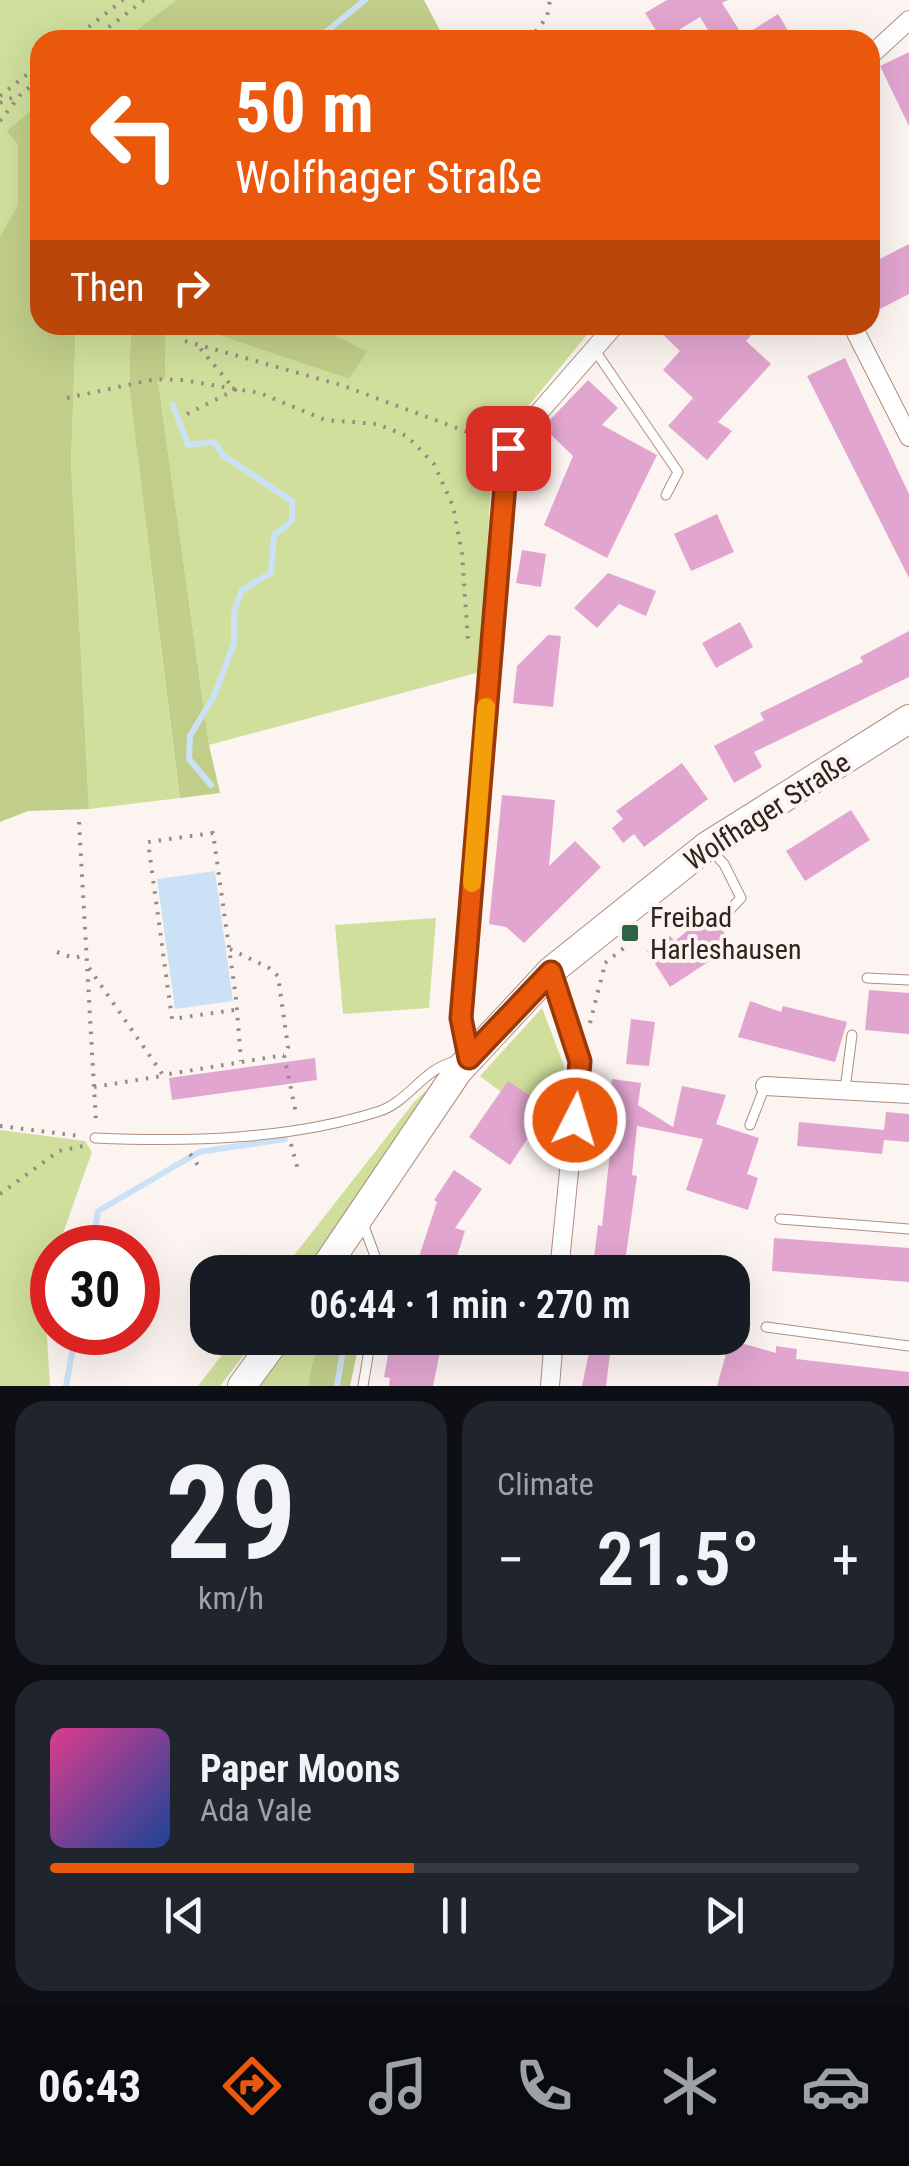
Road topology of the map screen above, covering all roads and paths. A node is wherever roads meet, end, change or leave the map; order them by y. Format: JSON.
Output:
{"nodes":[{"id":1,"x":123,"y":0,"type":"edge"},
{"id":2,"x":144,"y":0,"type":"edge"},
{"id":3,"x":550,"y":0,"type":"edge"},
{"id":4,"x":909,"y":20,"type":"edge"},
{"id":5,"x":85,"y":30,"type":"edge"},
{"id":6,"x":105,"y":30,"type":"edge"},
{"id":7,"x":537,"y":30,"type":"edge"},
{"id":8,"x":880,"y":47,"type":"edge"},
{"id":9,"x":30,"y":73,"type":"edge"},
{"id":10,"x":30,"y":87,"type":"edge"},
{"id":11,"x":21,"y":94,"type":"junction"},
{"id":12,"x":0,"y":100,"type":"edge"},
{"id":13,"x":0,"y":121,"type":"edge"},
{"id":14,"x":607,"y":335,"type":"edge"},
{"id":15,"x":857,"y":335,"type":"edge"},
{"id":16,"x":186,"y":341,"type":"dead end"},
{"id":17,"x":196,"y":344,"type":"junction"},
{"id":18,"x":594,"y":350,"type":"junction"},
{"id":19,"x":236,"y":390,"type":"junction"},
{"id":20,"x":67,"y":398,"type":"dead end"},
{"id":21,"x":187,"y":414,"type":"dead end"},
{"id":22,"x":909,"y":437,"type":"edge"},
{"id":23,"x":508,"y":448,"type":"junction"},
{"id":24,"x":666,"y":496,"type":"dead end"},
{"id":25,"x":468,"y":641,"type":"dead end"},
{"id":26,"x":909,"y":718,"type":"edge"},
{"id":27,"x":79,"y":822,"type":"dead end"},
{"id":28,"x":708,"y":846,"type":"junction"},
{"id":29,"x":722,"y":918,"type":"dead end"},
{"id":30,"x":584,"y":942,"type":"junction"},
{"id":31,"x":229,"y":949,"type":"junction"},
{"id":32,"x":57,"y":952,"type":"dead end"},
{"id":33,"x":86,"y":956,"type":"junction"},
{"id":34,"x":86,"y":964,"type":"junction"},
{"id":35,"x":551,"y":972,"type":"junction"},
{"id":36,"x":867,"y":978,"type":"dead end"},
{"id":37,"x":909,"y":980,"type":"edge"},
{"id":38,"x":234,"y":1010,"type":"junction"},
{"id":39,"x":852,"y":1035,"type":"dead end"},
{"id":40,"x":284,"y":1055,"type":"junction"},
{"id":41,"x":469,"y":1058,"type":"junction"},
{"id":42,"x":241,"y":1061,"type":"junction"},
{"id":43,"x":580,"y":1061,"type":"junction"},
{"id":44,"x":163,"y":1075,"type":"junction"},
{"id":45,"x":765,"y":1086,"type":"joint"},
{"id":46,"x":94,"y":1087,"type":"junction"},
{"id":47,"x":845,"y":1090,"type":"junction"},
{"id":48,"x":909,"y":1094,"type":"edge"},
{"id":49,"x":296,"y":1112,"type":"dead end"},
{"id":50,"x":750,"y":1125,"type":"dead end"},
{"id":51,"x":0,"y":1126,"type":"edge"},
{"id":52,"x":287,"y":1130,"type":"junction"},
{"id":53,"x":95,"y":1138,"type":"junction"},
{"id":54,"x":298,"y":1170,"type":"dead end"},
{"id":55,"x":0,"y":1194,"type":"edge"},
{"id":56,"x":361,"y":1218,"type":"junction"},
{"id":57,"x":780,"y":1219,"type":"dead end"},
{"id":58,"x":909,"y":1229,"type":"edge"},
{"id":59,"x":334,"y":1255,"type":"edge"},
{"id":60,"x":375,"y":1255,"type":"edge"},
{"id":61,"x":561,"y":1255,"type":"edge"},
{"id":62,"x":766,"y":1327,"type":"dead end"},
{"id":63,"x":909,"y":1346,"type":"edge"},
{"id":64,"x":265,"y":1355,"type":"edge"},
{"id":65,"x":368,"y":1355,"type":"edge"},
{"id":66,"x":553,"y":1355,"type":"edge"},
{"id":67,"x":242,"y":1386,"type":"edge"},
{"id":68,"x":363,"y":1386,"type":"edge"},
{"id":69,"x":550,"y":1386,"type":"edge"}],
"edges":[{"from":1,"to":5,"type":"path"},
{"from":2,"to":6,"type":"path"},
{"from":3,"to":7,"type":"path"},
{"from":4,"to":8,"type":"street"},
{"from":9,"to":12,"type":"path"},
{"from":10,"to":11,"type":"path"},
{"from":11,"to":12,"type":"path"},
{"from":11,"to":13,"type":"path"},
{"from":14,"to":18,"type":"street"},
{"from":15,"to":22,"type":"street"},
{"from":16,"to":17,"type":"path"},
{"from":17,"to":19,"type":"path"},
{"from":17,"to":23,"type":"path"},
{"from":18,"to":23,"type":"street"},
{"from":18,"to":24,"type":"lane"},
{"from":19,"to":20,"type":"path"},
{"from":19,"to":21,"type":"path"},
{"from":19,"to":25,"type":"path"},
{"from":23,"to":41,"type":"street"},
{"from":26,"to":28,"type":"main road","name":"Wolfhager Straße"},
{"from":27,"to":33,"type":"path"},
{"from":28,"to":29,"type":"lane"},
{"from":28,"to":30,"type":"main road","name":"Wolfhager Straße"},
{"from":30,"to":35,"type":"main road","name":"Wolfhager Straße"},
{"from":30,"to":43,"type":"path"},
{"from":31,"to":38,"type":"path"},
{"from":31,"to":38,"type":"path"},
{"from":31,"to":40,"type":"path"},
{"from":32,"to":33,"type":"path"},
{"from":33,"to":34,"type":"path"},
{"from":34,"to":44,"type":"path"},
{"from":34,"to":46,"type":"path"},
{"from":35,"to":41,"type":"main road","name":"Wolfhager Straße"},
{"from":35,"to":43,"type":"street"},
{"from":36,"to":37,"type":"lane"},
{"from":38,"to":42,"type":"path"},
{"from":39,"to":47,"type":"lane"},
{"from":40,"to":42,"type":"path"},
{"from":40,"to":49,"type":"path"},
{"from":41,"to":52,"type":"lane"},
{"from":41,"to":56,"type":"main road","name":"Wolfhager Straße"},
{"from":42,"to":44,"type":"path"},
{"from":43,"to":61,"type":"street"},
{"from":44,"to":46,"type":"path"},
{"from":45,"to":47,"type":"street"},
{"from":45,"to":50,"type":"lane"},
{"from":46,"to":53,"type":"path"},
{"from":47,"to":48,"type":"street"},
{"from":51,"to":53,"type":"path"},
{"from":52,"to":53,"type":"lane"},
{"from":52,"to":54,"type":"path"},
{"from":53,"to":55,"type":"path"},
{"from":56,"to":59,"type":"main road","name":"Wolfhager Straße"},
{"from":56,"to":60,"type":"lane"},
{"from":57,"to":58,"type":"lane"},
{"from":62,"to":63,"type":"lane"},
{"from":64,"to":67,"type":"main road"},
{"from":65,"to":68,"type":"lane"},
{"from":66,"to":69,"type":"street"}]}
